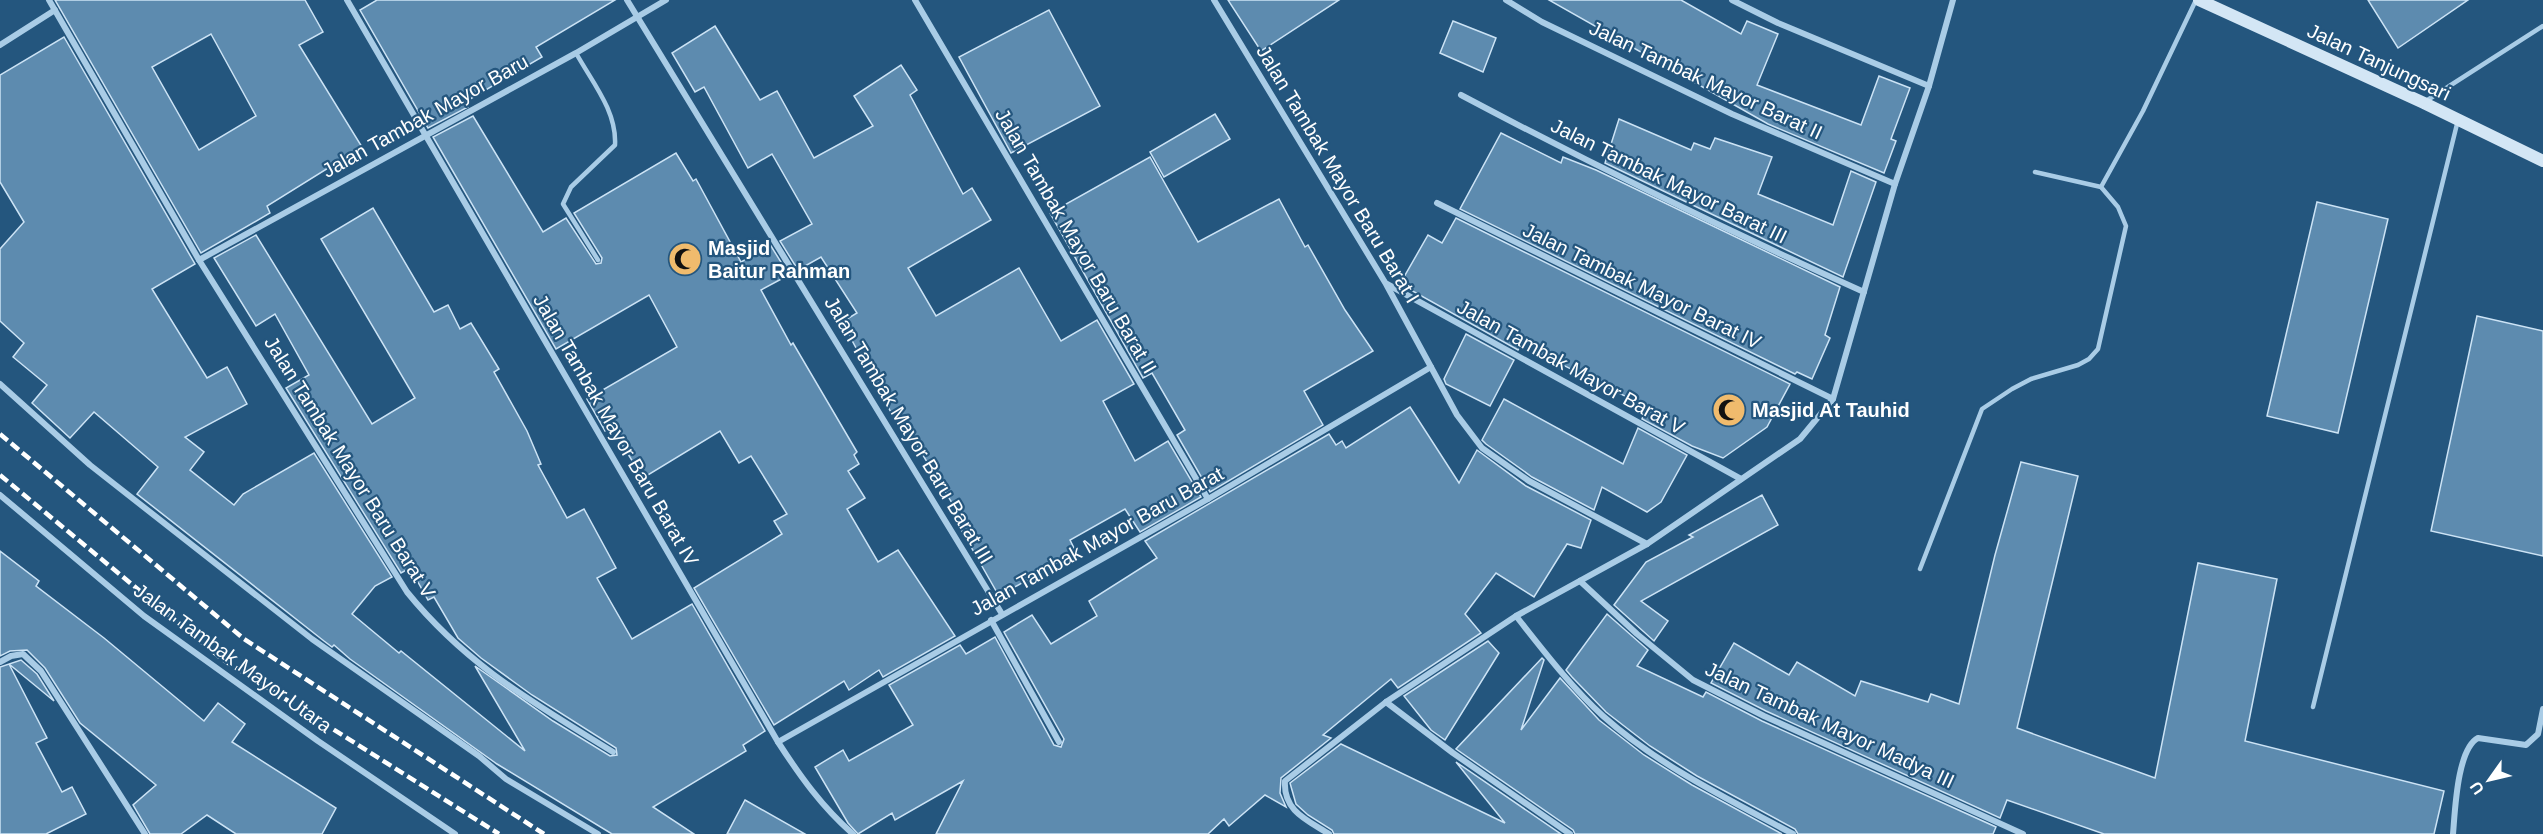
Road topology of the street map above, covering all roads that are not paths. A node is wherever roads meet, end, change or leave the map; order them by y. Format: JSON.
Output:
{"nodes":[{"id":1,"x":49,"y":0,"type":"edge"},
{"id":2,"x":347,"y":0,"type":"edge"},
{"id":3,"x":627,"y":0,"type":"edge"},
{"id":4,"x":666,"y":0,"type":"edge"},
{"id":5,"x":915,"y":0,"type":"edge"},
{"id":6,"x":1214,"y":0,"type":"edge"},
{"id":7,"x":1506,"y":0,"type":"edge"},
{"id":8,"x":1732,"y":0,"type":"edge"},
{"id":9,"x":1953,"y":0,"type":"edge"},
{"id":10,"x":2197,"y":0,"type":"edge"},
{"id":11,"x":55,"y":10,"type":"junction"},
{"id":12,"x":638,"y":16,"type":"junction"},
{"id":13,"x":2543,"y":26,"type":"edge"},
{"id":14,"x":0,"y":45,"type":"edge"},
{"id":15,"x":576,"y":53,"type":"junction"},
{"id":16,"x":1929,"y":86,"type":"junction"},
{"id":17,"x":1461,"y":95,"type":"dead end"},
{"id":18,"x":2424,"y":103,"type":"junction"},
{"id":19,"x":2458,"y":120,"type":"junction"},
{"id":20,"x":425,"y":134,"type":"junction"},
{"id":21,"x":2543,"y":161,"type":"edge"},
{"id":22,"x":2035,"y":172,"type":"dead end"},
{"id":23,"x":1895,"y":184,"type":"junction"},
{"id":24,"x":2102,"y":188,"type":"junction"},
{"id":25,"x":1437,"y":203,"type":"dead end"},
{"id":26,"x":199,"y":260,"type":"junction"},
{"id":27,"x":598,"y":260,"type":"dead end"},
{"id":28,"x":1386,"y":284,"type":"junction"},
{"id":29,"x":1864,"y":292,"type":"junction"},
{"id":30,"x":1431,"y":367,"type":"junction"},
{"id":31,"x":0,"y":384,"type":"edge"},
{"id":32,"x":1833,"y":399,"type":"junction"},
{"id":33,"x":1741,"y":479,"type":"junction"},
{"id":34,"x":0,"y":495,"type":"edge"},
{"id":35,"x":1208,"y":499,"type":"junction"},
{"id":36,"x":1647,"y":544,"type":"junction"},
{"id":37,"x":1920,"y":569,"type":"dead end"},
{"id":38,"x":1580,"y":581,"type":"junction"},
{"id":39,"x":1002,"y":614,"type":"junction"},
{"id":40,"x":1516,"y":616,"type":"junction"},
{"id":41,"x":991,"y":620,"type":"junction"},
{"id":42,"x":0,"y":662,"type":"edge"},
{"id":43,"x":1386,"y":702,"type":"junction"},
{"id":44,"x":2313,"y":707,"type":"dead end"},
{"id":45,"x":2543,"y":709,"type":"edge"},
{"id":46,"x":778,"y":742,"type":"junction"},
{"id":47,"x":1059,"y":742,"type":"dead end"},
{"id":48,"x":613,"y":752,"type":"dead end"},
{"id":49,"x":145,"y":834,"type":"edge"},
{"id":50,"x":455,"y":834,"type":"edge"},
{"id":51,"x":598,"y":834,"type":"edge"},
{"id":52,"x":853,"y":834,"type":"edge"},
{"id":53,"x":1329,"y":834,"type":"edge"},
{"id":54,"x":1570,"y":834,"type":"edge"},
{"id":55,"x":1793,"y":834,"type":"edge"},
{"id":56,"x":2023,"y":834,"type":"edge"},
{"id":57,"x":2453,"y":834,"type":"edge"}],
"edges":[{"from":1,"to":11,"type":"street","name":"Jalan Tambak Mayor Baru Barat V"},
{"from":2,"to":20,"type":"street","name":"Jalan Tambak Mayor Baru Barat IV"},
{"from":3,"to":12,"type":"street","name":"Jalan Tambak Mayor Baru Barat III"},
{"from":4,"to":12,"type":"street","name":"Jalan Tambak Mayor Baru"},
{"from":5,"to":35,"type":"street","name":"Jalan Tambak Mayor Baru Barat II"},
{"from":6,"to":28,"type":"street","name":"Jalan Tambak Mayor Baru Barat I"},
{"from":7,"to":23,"type":"street","name":"Jalan Tambak Mayor Barat II"},
{"from":8,"to":16,"type":"street"},
{"from":9,"to":16,"type":"street"},
{"from":10,"to":18,"type":"main road","name":"Jalan Tanjungsari"},
{"from":10,"to":24,"type":"lane"},
{"from":11,"to":14,"type":"street"},
{"from":11,"to":26,"type":"street","name":"Jalan Tambak Mayor Baru Barat V"},
{"from":12,"to":15,"type":"street","name":"Jalan Tambak Mayor Baru"},
{"from":12,"to":39,"type":"street","name":"Jalan Tambak Mayor Baru Barat III"},
{"from":13,"to":18,"type":"lane"},
{"from":15,"to":20,"type":"street","name":"Jalan Tambak Mayor Baru"},
{"from":15,"to":27,"type":"lane"},
{"from":16,"to":23,"type":"street"},
{"from":17,"to":29,"type":"street","name":"Jalan Tambak Mayor Barat III"},
{"from":18,"to":19,"type":"main road","name":"Jalan Tanjungsari"},
{"from":19,"to":21,"type":"main road","name":"Jalan Tanjungsari"},
{"from":19,"to":44,"type":"lane"},
{"from":20,"to":26,"type":"street","name":"Jalan Tambak Mayor Baru"},
{"from":20,"to":46,"type":"street","name":"Jalan Tambak Mayor Baru Barat IV"},
{"from":22,"to":24,"type":"lane"},
{"from":23,"to":29,"type":"street"},
{"from":24,"to":37,"type":"lane"},
{"from":25,"to":32,"type":"street","name":"Jalan Tambak Mayor Barat IV"},
{"from":26,"to":48,"type":"street","name":"Jalan Tambak Mayor Baru Barat V"},
{"from":28,"to":30,"type":"street","name":"Jalan Tambak Mayor Baru Barat I"},
{"from":28,"to":33,"type":"street","name":"Jalan Tambak Mayor Barat V"},
{"from":29,"to":32,"type":"street"},
{"from":30,"to":35,"type":"street","name":"Jalan Tambak Mayor Baru Barat"},
{"from":30,"to":36,"type":"street","name":"Jalan Tambak Mayor Baru Barat I"},
{"from":31,"to":51,"type":"street"},
{"from":32,"to":33,"type":"street"},
{"from":33,"to":36,"type":"street"},
{"from":34,"to":50,"type":"street","name":"Jalan Tambak Mayor Utara"},
{"from":35,"to":39,"type":"street","name":"Jalan Tambak Mayor Baru Barat"},
{"from":36,"to":38,"type":"street"},
{"from":38,"to":40,"type":"street"},
{"from":38,"to":56,"type":"street","name":"Jalan Tambak Mayor Madya III"},
{"from":39,"to":41,"type":"street","name":"Jalan Tambak Mayor Baru Barat"},
{"from":40,"to":43,"type":"street"},
{"from":40,"to":55,"type":"street"},
{"from":41,"to":46,"type":"street","name":"Jalan Tambak Mayor Baru Barat"},
{"from":41,"to":47,"type":"street"},
{"from":42,"to":49,"type":"street"},
{"from":43,"to":53,"type":"street"},
{"from":43,"to":54,"type":"street"},
{"from":45,"to":57,"type":"street"},
{"from":46,"to":52,"type":"street","name":"Jalan Tambak Mayor Baru Barat IV"}]}
